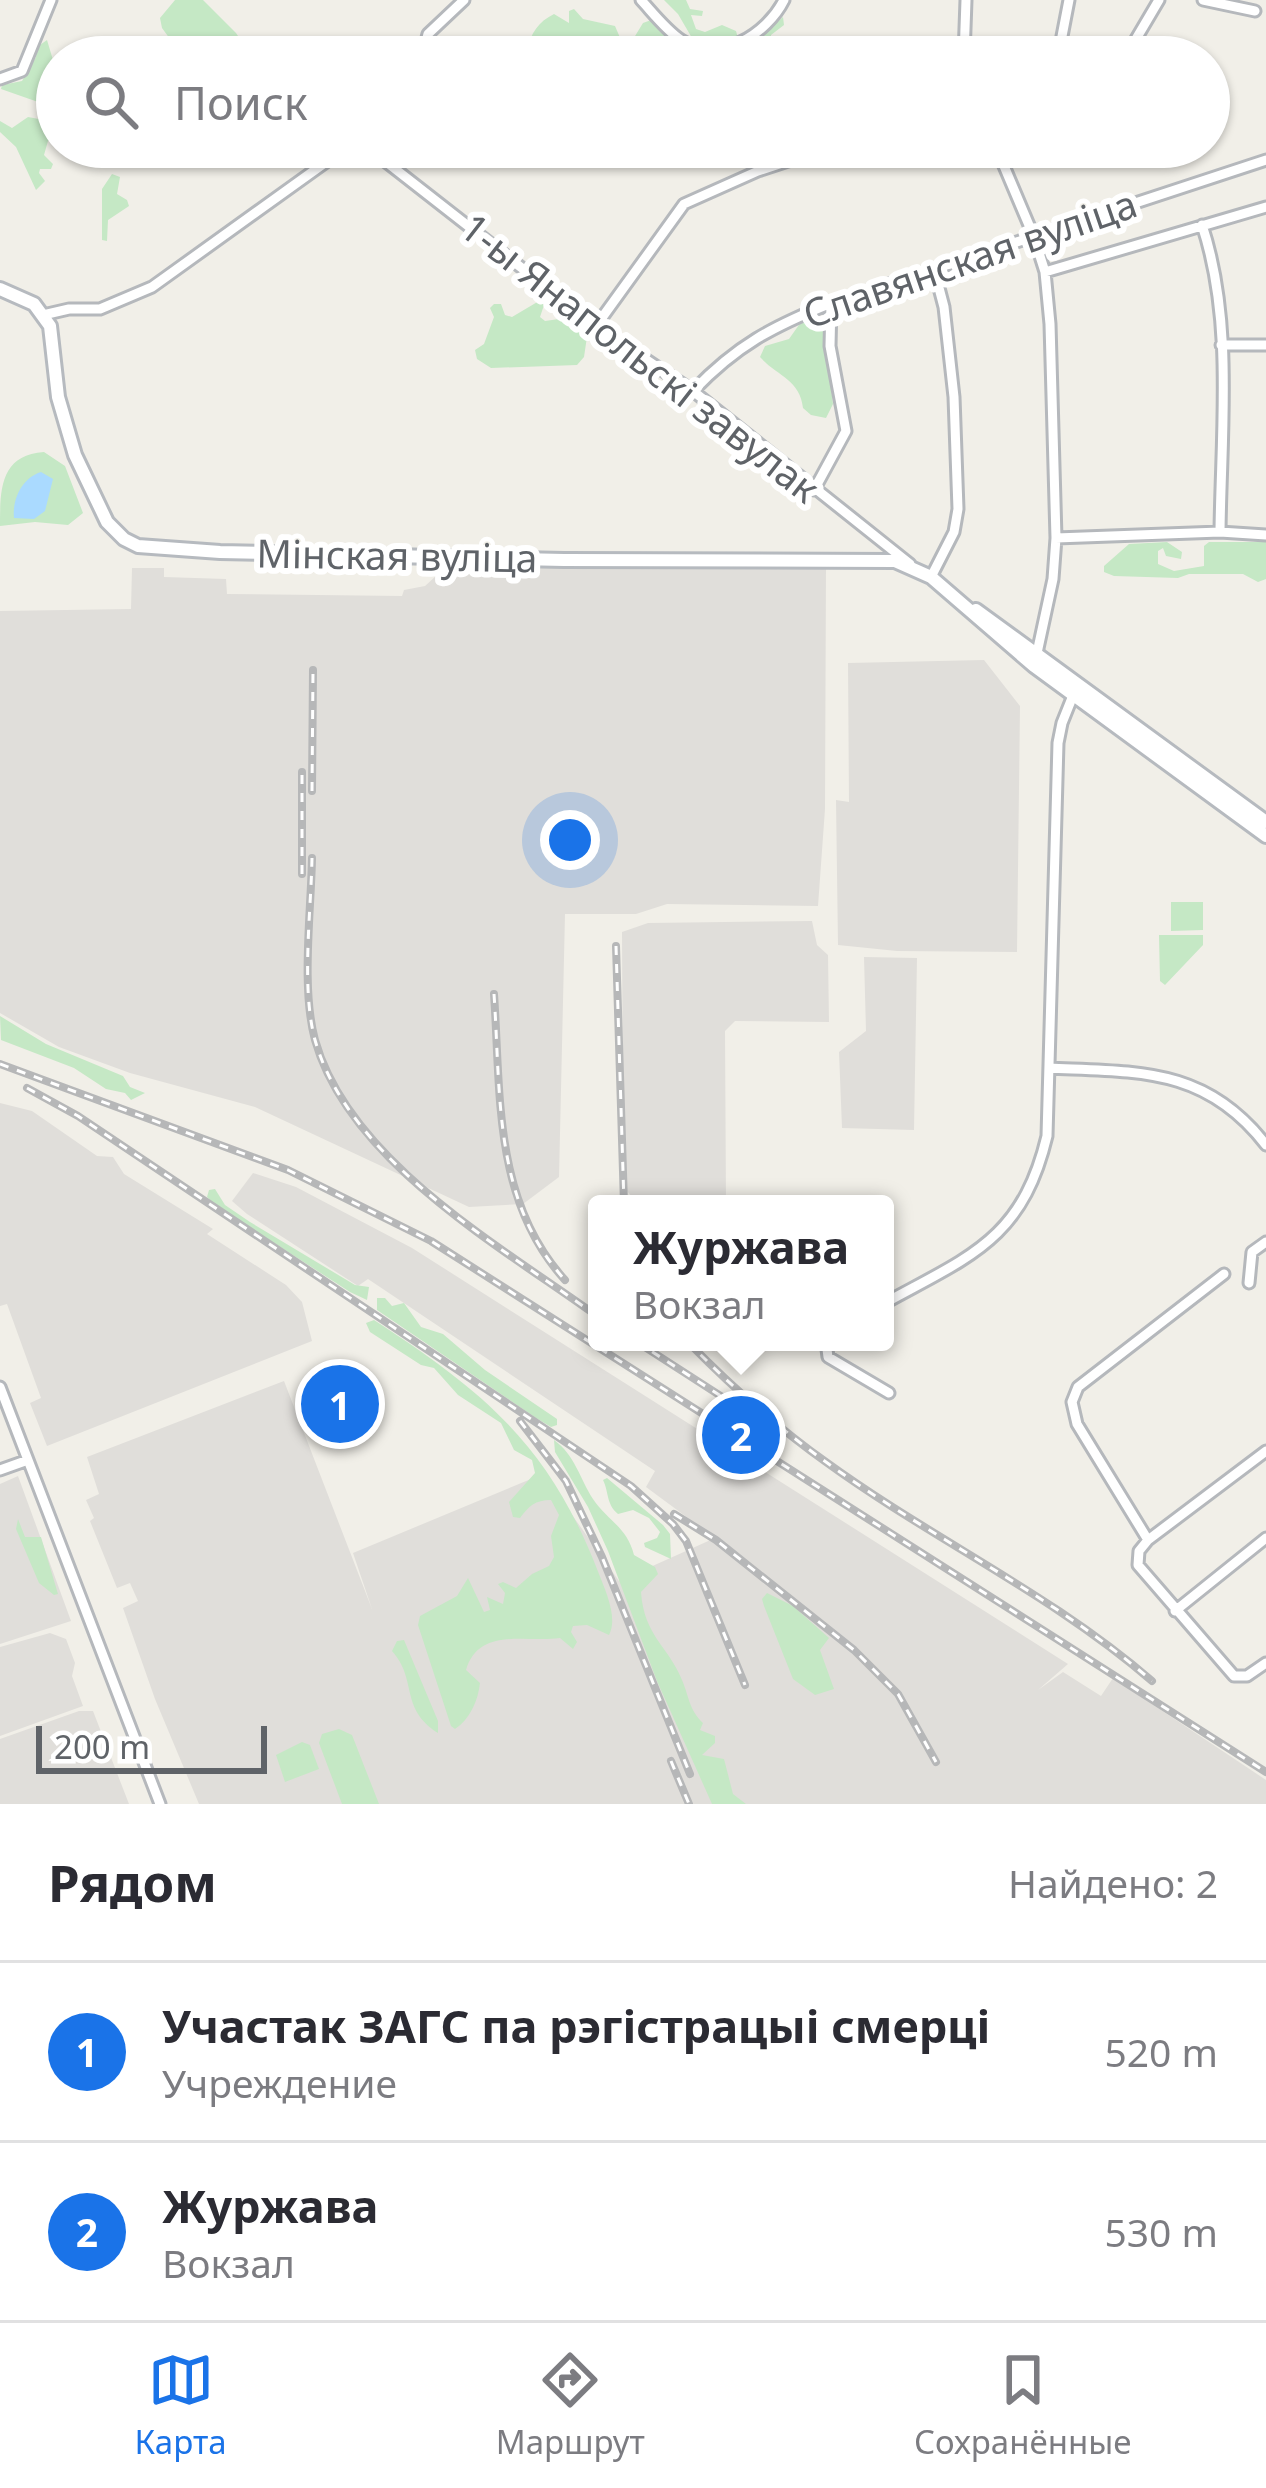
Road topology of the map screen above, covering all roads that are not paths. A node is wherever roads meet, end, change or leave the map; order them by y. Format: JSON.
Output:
{"nodes":[{"id":1,"x":51,"y":0,"type":"edge"},
{"id":2,"x":464,"y":0,"type":"edge"},
{"id":3,"x":641,"y":0,"type":"edge"},
{"id":4,"x":784,"y":0,"type":"edge"},
{"id":5,"x":966,"y":0,"type":"edge"},
{"id":6,"x":1069,"y":0,"type":"edge"},
{"id":7,"x":1159,"y":0,"type":"edge"},
{"id":8,"x":1203,"y":0,"type":"edge"},
{"id":9,"x":1255,"y":11,"type":"dead end"},
{"id":10,"x":36,"y":36,"type":"edge"},
{"id":11,"x":427,"y":36,"type":"edge"},
{"id":12,"x":678,"y":36,"type":"edge"},
{"id":13,"x":752,"y":36,"type":"edge"},
{"id":14,"x":965,"y":36,"type":"edge"},
{"id":15,"x":1062,"y":36,"type":"edge"},
{"id":16,"x":1138,"y":36,"type":"edge"},
{"id":17,"x":36,"y":37,"type":"edge"},
{"id":18,"x":0,"y":79,"type":"edge"},
{"id":19,"x":1266,"y":160,"type":"edge"},
{"id":20,"x":318,"y":168,"type":"edge"},
{"id":21,"x":394,"y":168,"type":"edge"},
{"id":22,"x":770,"y":168,"type":"edge"},
{"id":23,"x":1005,"y":168,"type":"edge"},
{"id":24,"x":1266,"y":207,"type":"edge"},
{"id":25,"x":1202,"y":225,"type":"junction"},
{"id":26,"x":1034,"y":237,"type":"junction"},
{"id":27,"x":934,"y":269,"type":"junction"},
{"id":28,"x":1045,"y":272,"type":"junction"},
{"id":29,"x":0,"y":289,"type":"edge"},
{"id":30,"x":831,"y":303,"type":"junction"},
{"id":31,"x":43,"y":314,"type":"junction"},
{"id":32,"x":596,"y":326,"type":"junction"},
{"id":33,"x":1221,"y":345,"type":"junction"},
{"id":34,"x":1266,"y":345,"type":"edge"},
{"id":35,"x":693,"y":391,"type":"junction"},
{"id":36,"x":814,"y":490,"type":"junction"},
{"id":37,"x":1220,"y":532,"type":"junction"},
{"id":38,"x":1266,"y":535,"type":"edge"},
{"id":39,"x":1057,"y":538,"type":"junction"},
{"id":40,"x":914,"y":568,"type":"junction"},
{"id":41,"x":931,"y":577,"type":"junction"},
{"id":42,"x":1036,"y":660,"type":"junction"},
{"id":43,"x":1076,"y":689,"type":"junction"},
{"id":44,"x":1266,"y":822,"type":"edge"},
{"id":45,"x":1266,"y":836,"type":"edge"},
{"id":46,"x":1049,"y":1067,"type":"junction"},
{"id":47,"x":1266,"y":1145,"type":"edge"},
{"id":48,"x":1266,"y":1242,"type":"edge"},
{"id":49,"x":1224,"y":1274,"type":"dead end"},
{"id":50,"x":1249,"y":1283,"type":"dead end"},
{"id":51,"x":894,"y":1298,"type":"edge"},
{"id":52,"x":827,"y":1351,"type":"edge"},
{"id":53,"x":0,"y":1387,"type":"edge"},
{"id":54,"x":889,"y":1393,"type":"dead end"},
{"id":55,"x":1266,"y":1451,"type":"edge"},
{"id":56,"x":28,"y":1460,"type":"junction"},
{"id":57,"x":0,"y":1470,"type":"edge"},
{"id":58,"x":1266,"y":1538,"type":"edge"},
{"id":59,"x":1148,"y":1540,"type":"junction"},
{"id":60,"x":1175,"y":1611,"type":"junction"},
{"id":61,"x":1266,"y":1663,"type":"edge"},
{"id":62,"x":160,"y":1804,"type":"edge"}],
"edges":[{"from":1,"to":10,"type":"street"},
{"from":2,"to":11,"type":"street"},
{"from":3,"to":12,"type":"street"},
{"from":4,"to":13,"type":"street"},
{"from":5,"to":14,"type":"street"},
{"from":6,"to":15,"type":"street"},
{"from":7,"to":16,"type":"street"},
{"from":8,"to":9,"type":"street"},
{"from":17,"to":18,"type":"street"},
{"from":19,"to":26,"type":"street","name":"Славянская вуліца"},
{"from":20,"to":31,"type":"street"},
{"from":21,"to":32,"type":"street","name":"1-ы Янапольскі завулак"},
{"from":22,"to":32,"type":"street"},
{"from":23,"to":26,"type":"street"},
{"from":24,"to":25,"type":"street","name":"Славянская вуліца"},
{"from":25,"to":28,"type":"street","name":"Славянская вуліца"},
{"from":25,"to":33,"type":"street"},
{"from":26,"to":27,"type":"street","name":"Славянская вуліца"},
{"from":26,"to":28,"type":"street"},
{"from":27,"to":30,"type":"street","name":"Славянская вуліца"},
{"from":27,"to":41,"type":"street"},
{"from":28,"to":39,"type":"street"},
{"from":29,"to":31,"type":"main road"},
{"from":30,"to":35,"type":"street","name":"Славянская вуліца"},
{"from":30,"to":36,"type":"street"},
{"from":31,"to":40,"type":"main road","name":"Мінская вуліца"},
{"from":32,"to":35,"type":"street","name":"1-ы Янапольскі завулак"},
{"from":33,"to":34,"type":"street"},
{"from":33,"to":37,"type":"street"},
{"from":35,"to":36,"type":"street","name":"1-ы Янапольскі завулак"},
{"from":36,"to":40,"type":"street","name":"1-ы Янапольскі завулак"},
{"from":37,"to":38,"type":"street"},
{"from":37,"to":39,"type":"street"},
{"from":39,"to":42,"type":"street"},
{"from":40,"to":41,"type":"main road","name":"Мінская вуліца"},
{"from":41,"to":42,"type":"main road","name":"Мінская вуліца"},
{"from":42,"to":43,"type":"main road","name":"Мінская вуліца"},
{"from":43,"to":44,"type":"main road"},
{"from":43,"to":45,"type":"main road"},
{"from":43,"to":46,"type":"street"},
{"from":46,"to":47,"type":"street"},
{"from":46,"to":51,"type":"street"},
{"from":48,"to":50,"type":"street"},
{"from":49,"to":59,"type":"street"},
{"from":52,"to":54,"type":"street"},
{"from":53,"to":56,"type":"street"},
{"from":55,"to":59,"type":"street"},
{"from":56,"to":57,"type":"street"},
{"from":56,"to":62,"type":"street"},
{"from":58,"to":60,"type":"street"},
{"from":59,"to":60,"type":"street"},
{"from":60,"to":61,"type":"street"}]}
